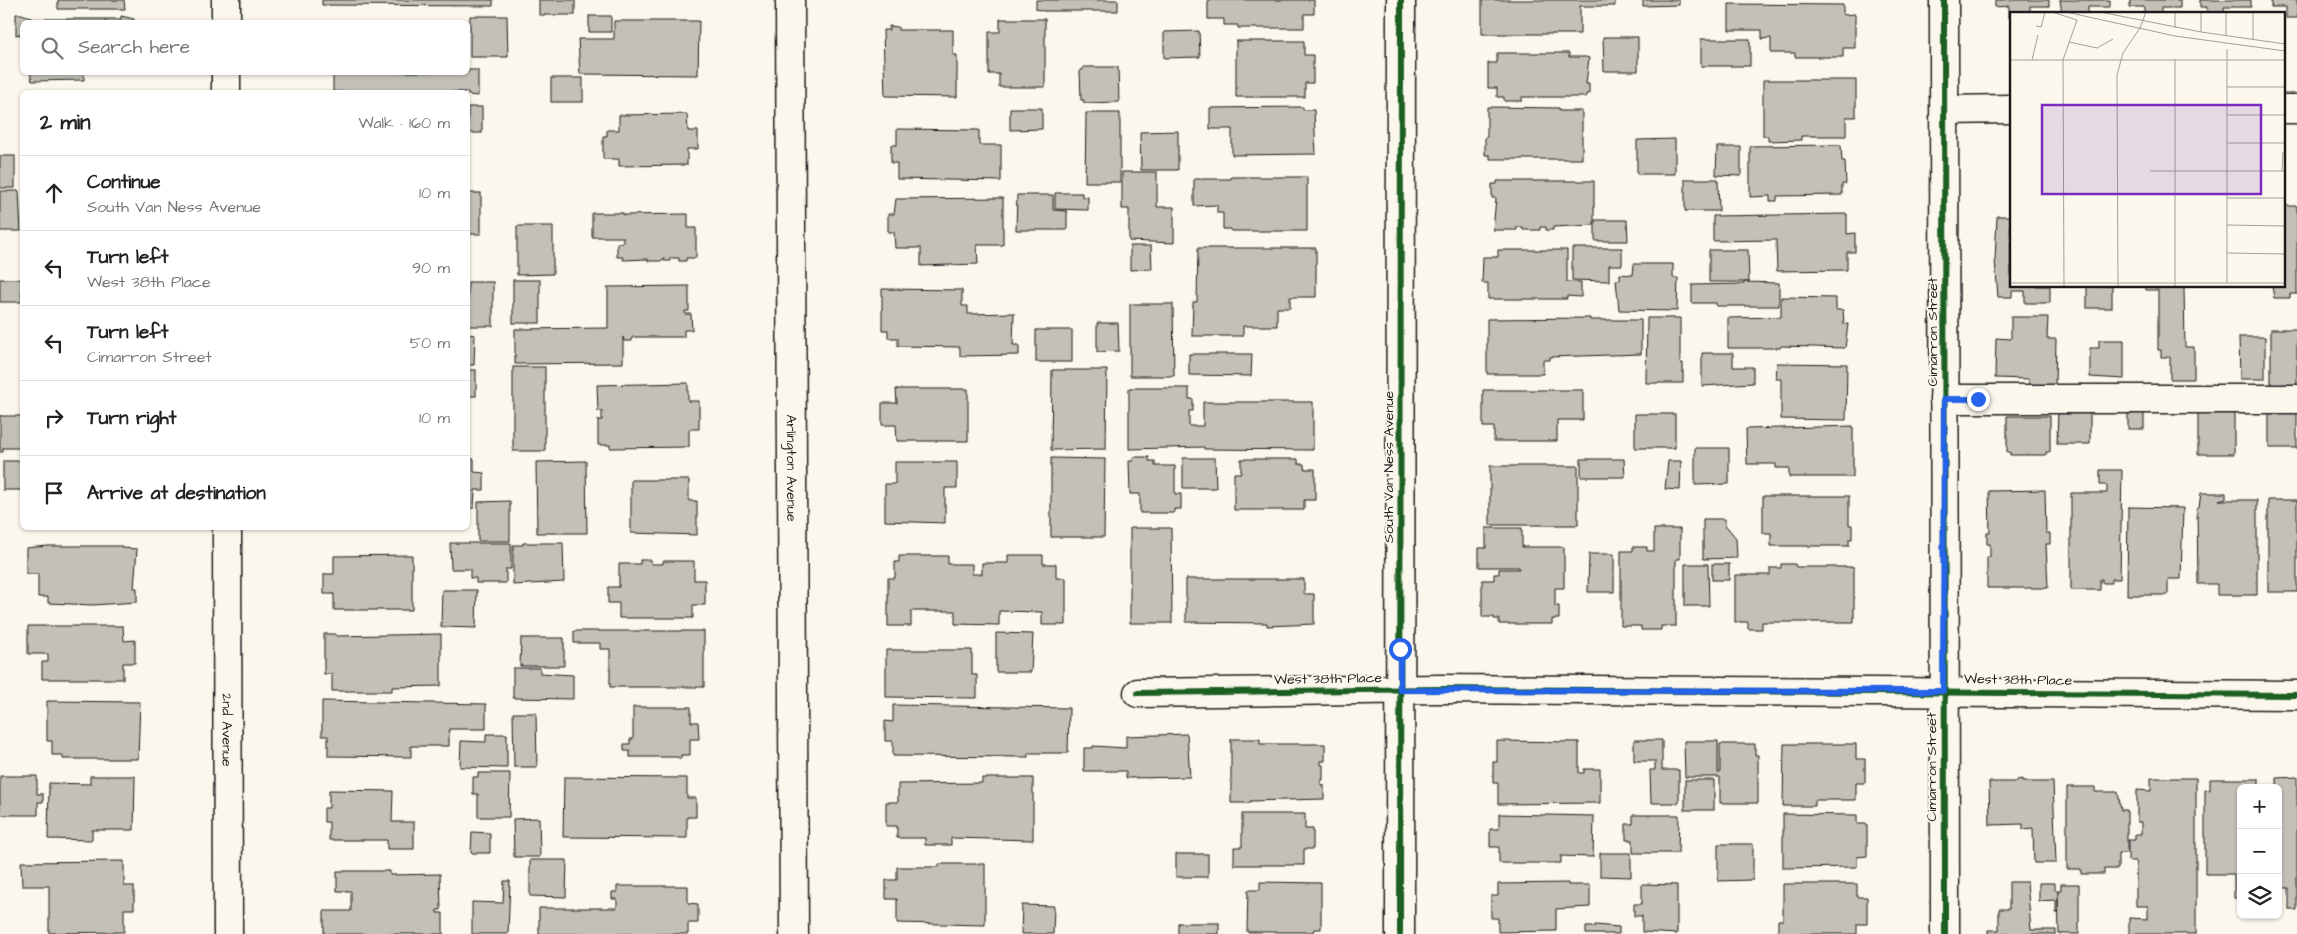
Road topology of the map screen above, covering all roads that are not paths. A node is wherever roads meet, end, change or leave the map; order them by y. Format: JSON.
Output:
{"nodes":[{"id":1,"x":226,"y":0,"type":"edge"},
{"id":2,"x":790,"y":0,"type":"edge"},
{"id":3,"x":1401,"y":0,"type":"edge"},
{"id":4,"x":1944,"y":0,"type":"edge"},
{"id":5,"x":226,"y":20,"type":"edge"},
{"id":6,"x":226,"y":75,"type":"edge"},
{"id":7,"x":226,"y":90,"type":"edge"},
{"id":8,"x":2284,"y":109,"type":"edge"},
{"id":9,"x":2297,"y":109,"type":"edge"},
{"id":10,"x":1946,"y":110,"type":"junction"},
{"id":11,"x":2010,"y":110,"type":"edge"},
{"id":12,"x":1944,"y":399,"type":"junction"},
{"id":13,"x":2297,"y":399,"type":"edge"},
{"id":14,"x":227,"y":530,"type":"edge"},
{"id":15,"x":1400,"y":690,"type":"junction"},
{"id":16,"x":1943,"y":691,"type":"junction"},
{"id":17,"x":1138,"y":693,"type":"dead end"},
{"id":18,"x":2297,"y":695,"type":"edge"},
{"id":19,"x":228,"y":934,"type":"edge"},
{"id":20,"x":794,"y":934,"type":"edge"},
{"id":21,"x":1400,"y":934,"type":"edge"},
{"id":22,"x":1945,"y":934,"type":"edge"}],
"edges":[{"from":1,"to":5,"type":"street"},
{"from":2,"to":20,"type":"street","name":"Arlington Avenue"},
{"from":3,"to":15,"type":"street","name":"South Van Ness Avenue"},
{"from":4,"to":10,"type":"street","name":"Cimarron Street"},
{"from":6,"to":7,"type":"street"},
{"from":8,"to":9,"type":"street"},
{"from":10,"to":11,"type":"street"},
{"from":10,"to":12,"type":"street","name":"Cimarron Street"},
{"from":12,"to":13,"type":"street"},
{"from":12,"to":16,"type":"street","name":"Cimarron Street"},
{"from":14,"to":19,"type":"street","name":"2nd Avenue"},
{"from":15,"to":16,"type":"street","name":"West 38th Place"},
{"from":15,"to":17,"type":"street","name":"West 38th Place"},
{"from":15,"to":21,"type":"street","name":"South Van Ness Avenue"},
{"from":16,"to":18,"type":"street","name":"West 38th Place"},
{"from":16,"to":22,"type":"street","name":"Cimarron Street"}]}
